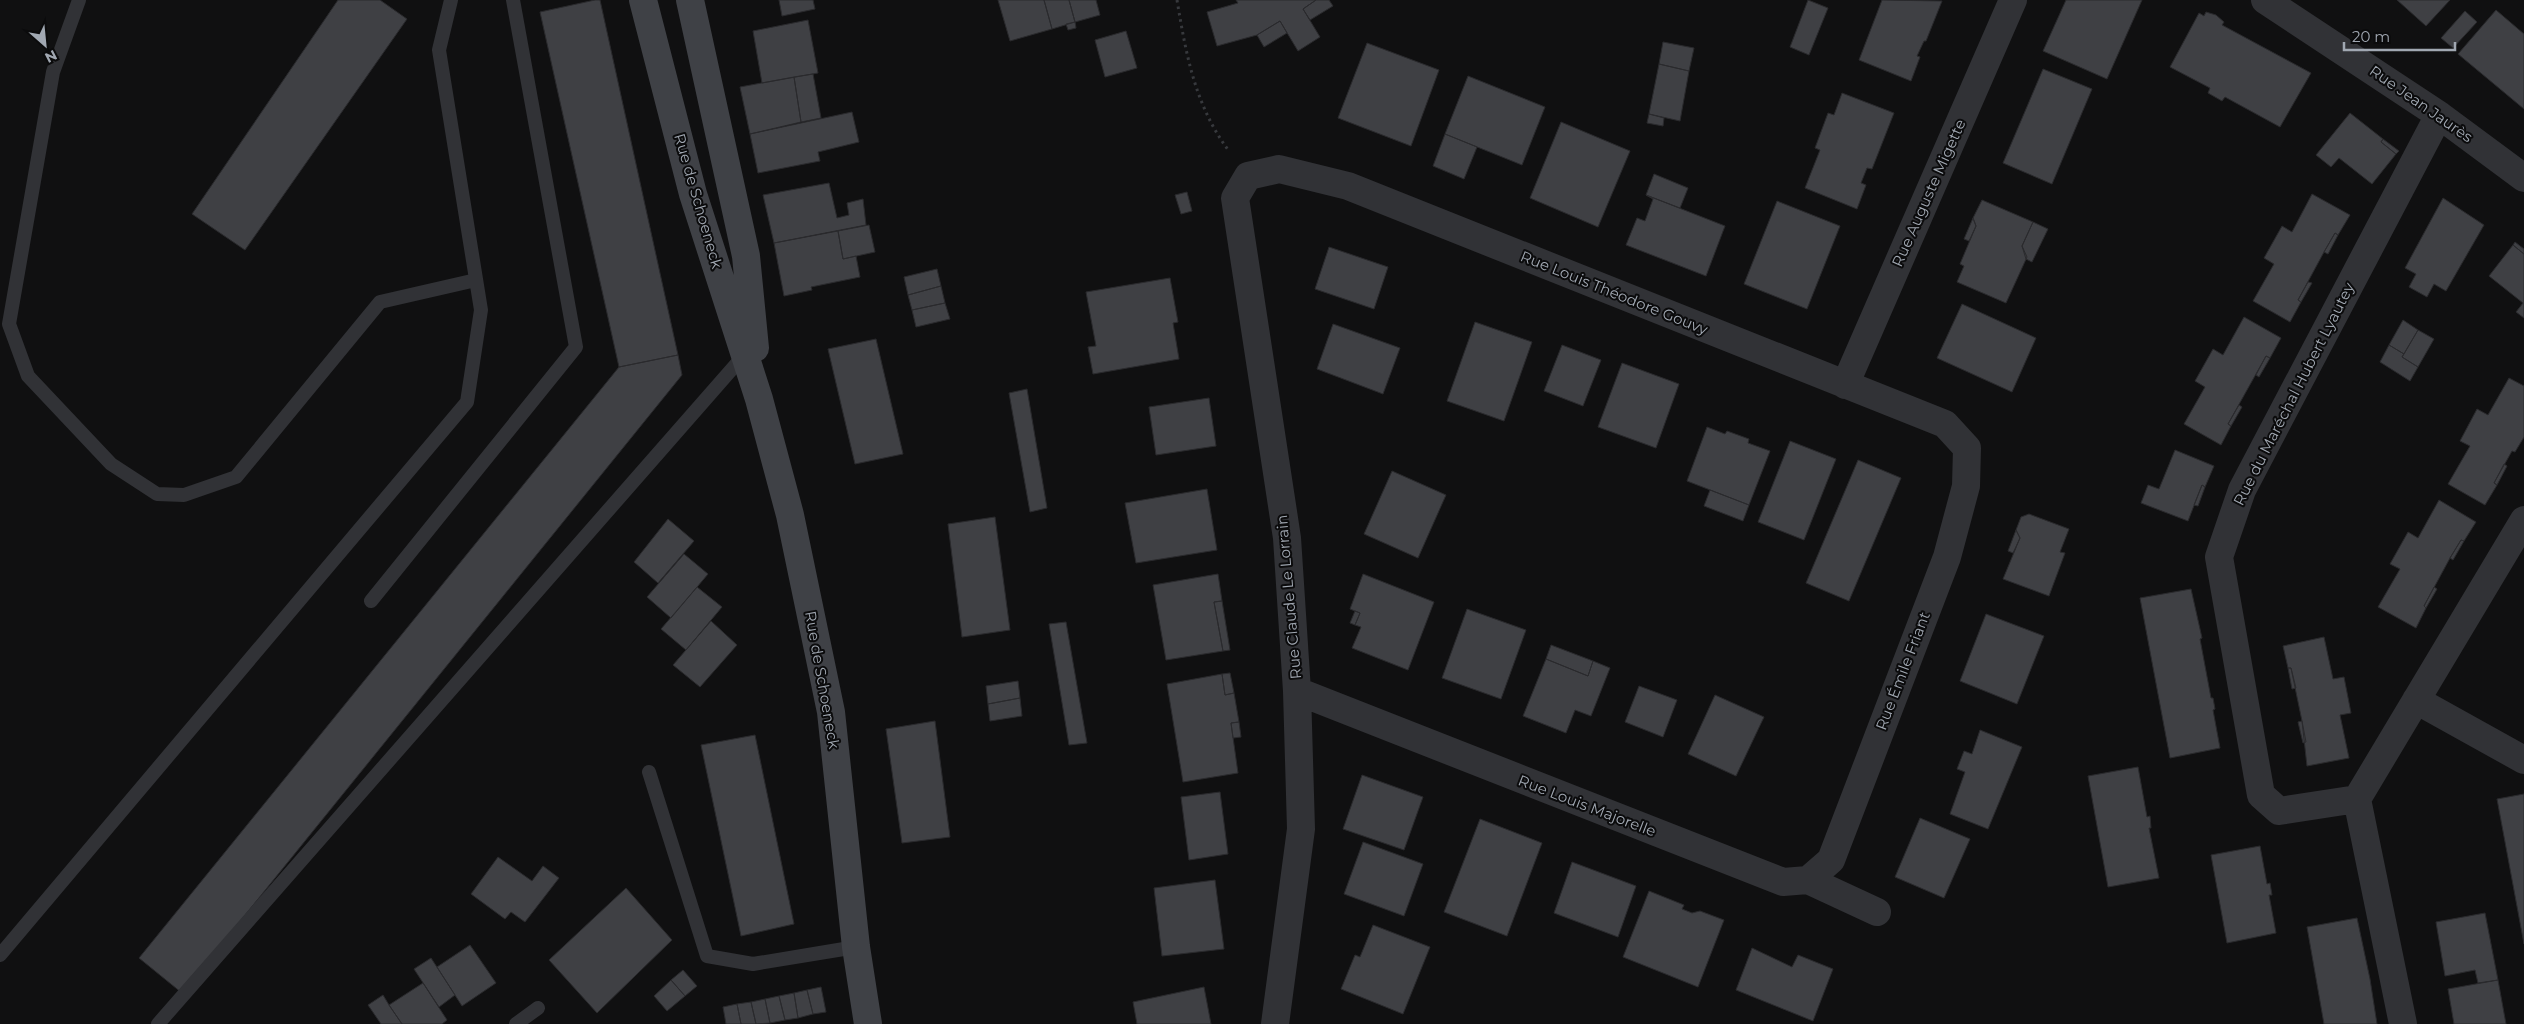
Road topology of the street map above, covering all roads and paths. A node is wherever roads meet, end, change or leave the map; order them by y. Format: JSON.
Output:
{"nodes":[{"id":1,"x":79,"y":0,"type":"edge"},
{"id":2,"x":451,"y":0,"type":"edge"},
{"id":3,"x":513,"y":0,"type":"edge"},
{"id":4,"x":643,"y":0,"type":"edge"},
{"id":5,"x":690,"y":0,"type":"edge"},
{"id":6,"x":1177,"y":0,"type":"edge"},
{"id":7,"x":2013,"y":0,"type":"edge"},
{"id":8,"x":2265,"y":0,"type":"edge"},
{"id":9,"x":2439,"y":115,"type":"junction"},
{"id":10,"x":1248,"y":176,"type":"junction"},
{"id":11,"x":2524,"y":178,"type":"edge"},
{"id":12,"x":476,"y":280,"type":"junction"},
{"id":13,"x":750,"y":349,"type":"junction"},
{"id":14,"x":1845,"y":385,"type":"junction"},
{"id":15,"x":1967,"y":448,"type":"joint"},
{"id":16,"x":2524,"y":520,"type":"edge"},
{"id":17,"x":370,"y":601,"type":"dead end"},
{"id":18,"x":1297,"y":691,"type":"junction"},
{"id":19,"x":2416,"y":700,"type":"junction"},
{"id":20,"x":2524,"y":760,"type":"edge"},
{"id":21,"x":649,"y":772,"type":"dead end"},
{"id":22,"x":2357,"y":799,"type":"junction"},
{"id":23,"x":1808,"y":880,"type":"junction"},
{"id":24,"x":1877,"y":912,"type":"dead end"},
{"id":25,"x":856,"y":947,"type":"junction"},
{"id":26,"x":0,"y":955,"type":"edge"},
{"id":27,"x":538,"y":1008,"type":"dead end"},
{"id":28,"x":158,"y":1024,"type":"edge"},
{"id":29,"x":516,"y":1024,"type":"edge"},
{"id":30,"x":868,"y":1024,"type":"edge"},
{"id":31,"x":1275,"y":1024,"type":"edge"},
{"id":32,"x":2404,"y":1024,"type":"edge"}],
"edges":[{"from":1,"to":12,"type":"lane"},
{"from":2,"to":12,"type":"lane"},
{"from":3,"to":17,"type":"lane"},
{"from":4,"to":13,"type":"main road","name":"Rue de Schoeneck"},
{"from":5,"to":13,"type":"main road","name":"Rue de Schoeneck"},
{"from":6,"to":10,"type":"path"},
{"from":7,"to":14,"type":"street","name":"Rue Auguste Migette"},
{"from":8,"to":9,"type":"street","name":"Rue Jean Jaurès"},
{"from":9,"to":11,"type":"street","name":"Rue Jean Jaurès"},
{"from":9,"to":22,"type":"street","name":"Rue du Maréchal Hubert Lyautey"},
{"from":10,"to":14,"type":"street","name":"Rue Louis Théodore Gouvy"},
{"from":10,"to":18,"type":"street","name":"Rue Claude Le Lorrain"},
{"from":12,"to":26,"type":"lane"},
{"from":13,"to":25,"type":"main road","name":"Rue de Schoeneck"},
{"from":13,"to":28,"type":"lane"},
{"from":14,"to":15,"type":"street","name":"Rue Louis Théodore Gouvy"},
{"from":15,"to":23,"type":"street","name":"Rue Émile Friant"},
{"from":16,"to":19,"type":"street"},
{"from":18,"to":23,"type":"street","name":"Rue Louis Majorelle"},
{"from":18,"to":31,"type":"street","name":"Rue Claude Le Lorrain"},
{"from":19,"to":20,"type":"street"},
{"from":19,"to":22,"type":"street"},
{"from":21,"to":25,"type":"lane"},
{"from":22,"to":32,"type":"street"},
{"from":23,"to":24,"type":"street","name":"Rue Louis Majorelle"},
{"from":25,"to":30,"type":"main road","name":"Rue de Schoeneck"},
{"from":27,"to":29,"type":"lane"}]}
